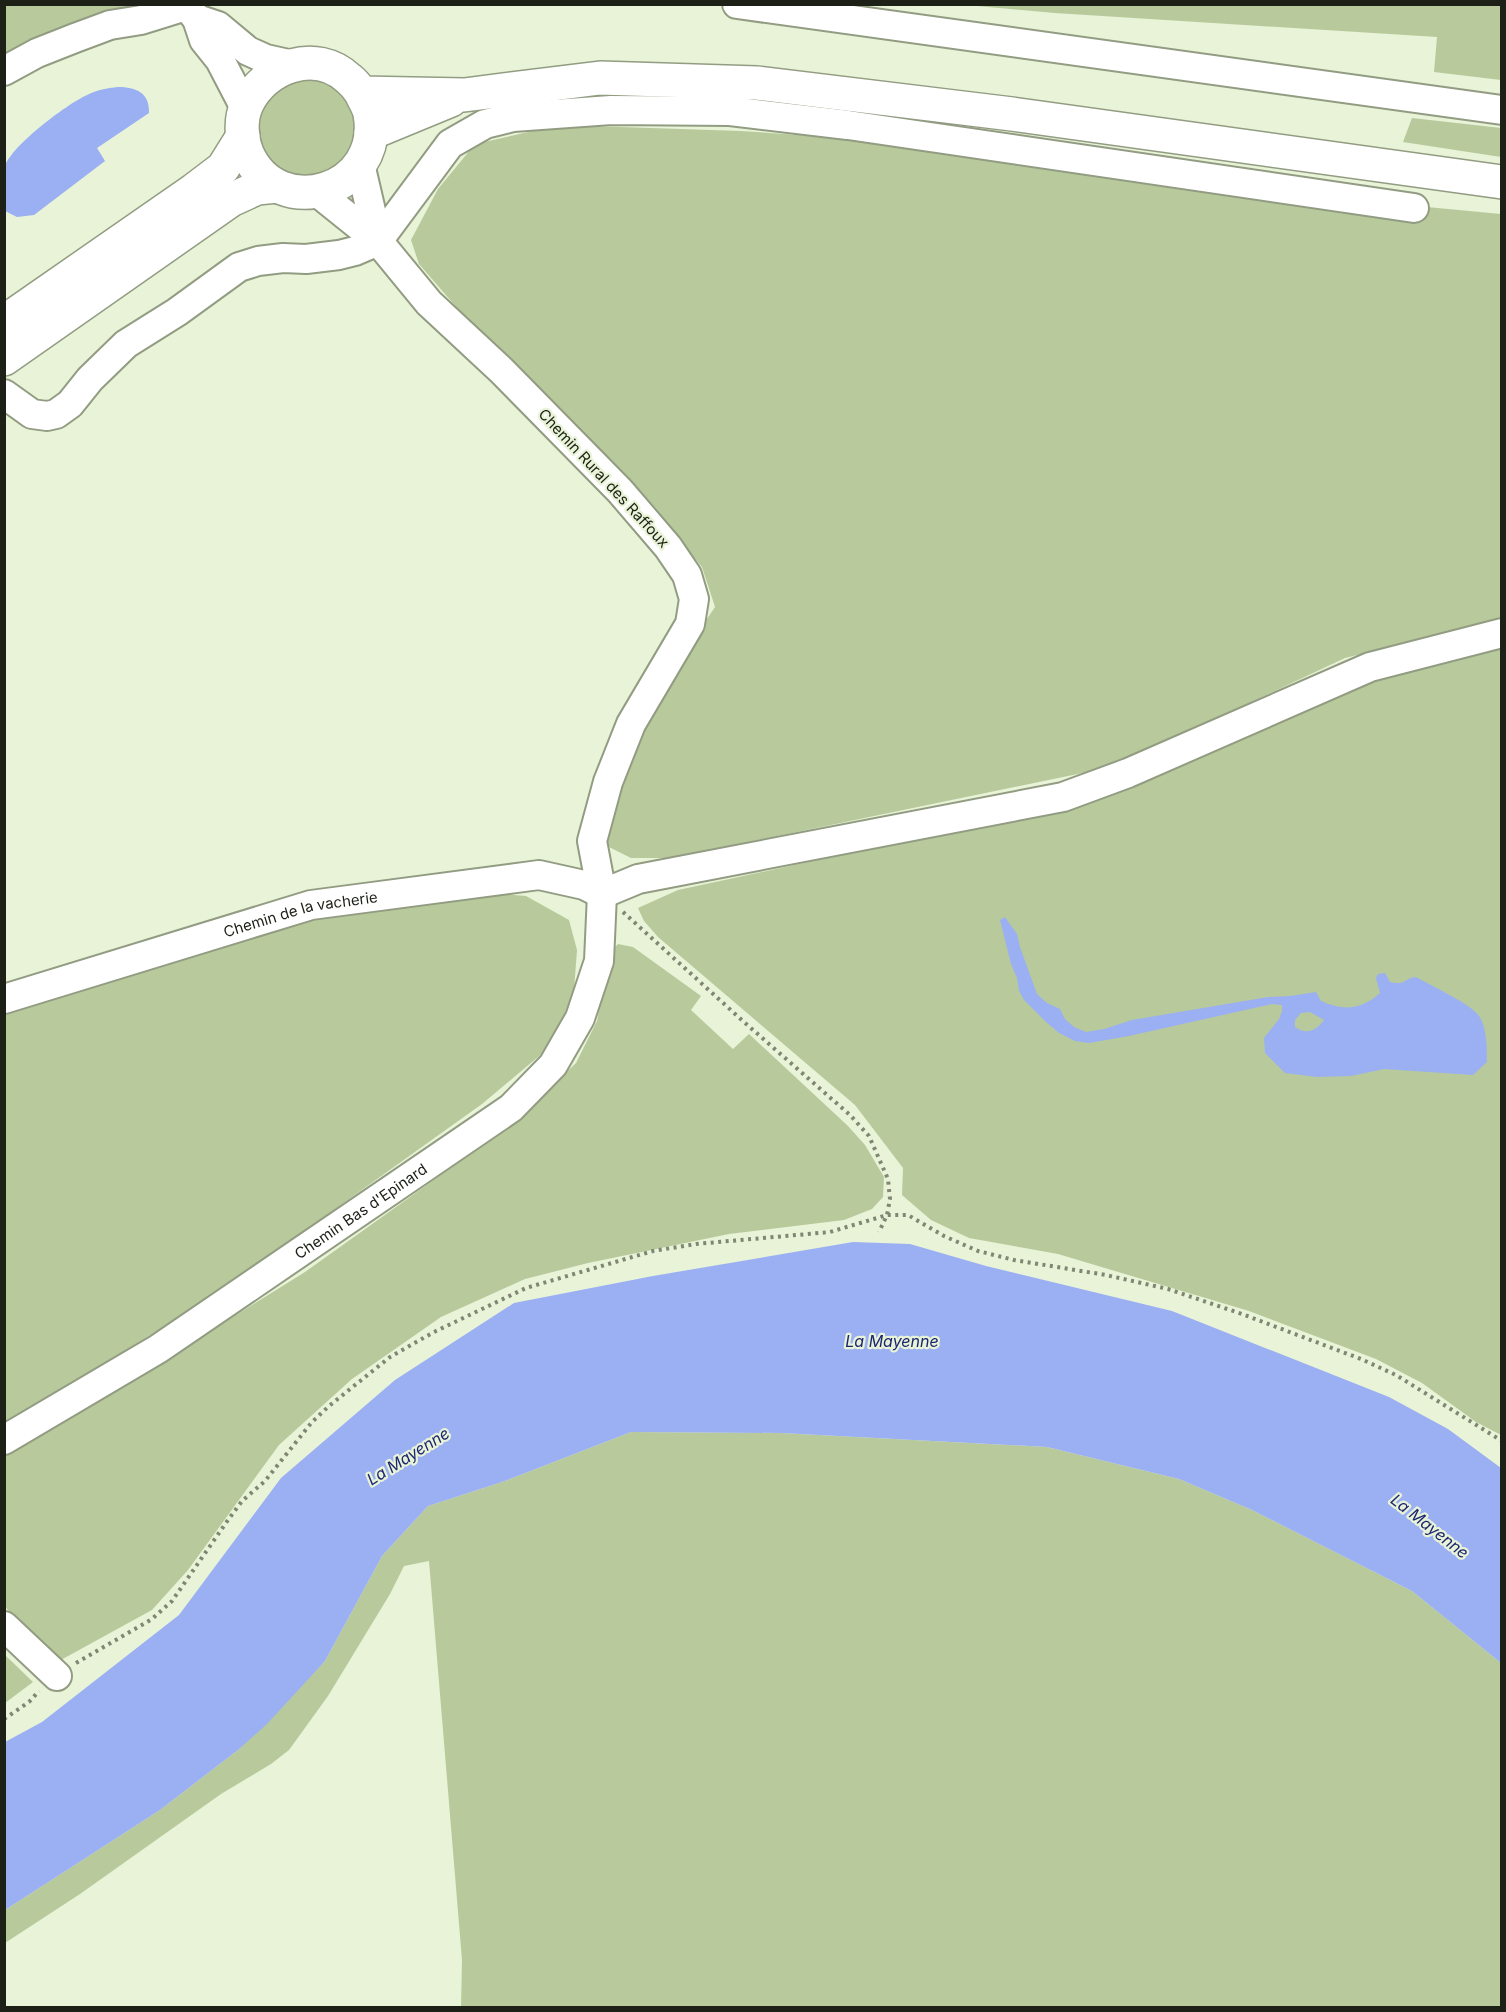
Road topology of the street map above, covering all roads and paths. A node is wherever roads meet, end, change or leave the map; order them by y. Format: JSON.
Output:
{"nodes":[{"id":1,"x":737,"y":4,"type":"edge"},
{"id":2,"x":196,"y":10,"type":"edge"},
{"id":3,"x":293,"y":65,"type":"junction"},
{"id":4,"x":4,"y":71,"type":"edge"},
{"id":5,"x":361,"y":93,"type":"junction"},
{"id":6,"x":464,"y":95,"type":"junction"},
{"id":7,"x":1502,"y":110,"type":"edge"},
{"id":8,"x":244,"y":122,"type":"junction"},
{"id":9,"x":371,"y":134,"type":"junction"},
{"id":10,"x":360,"y":164,"type":"junction"},
{"id":11,"x":1502,"y":182,"type":"edge"},
{"id":12,"x":277,"y":186,"type":"junction"},
{"id":13,"x":317,"y":192,"type":"junction"},
{"id":14,"x":1414,"y":208,"type":"dead end"},
{"id":15,"x":378,"y":241,"type":"junction"},
{"id":16,"x":4,"y":322,"type":"edge"},
{"id":17,"x":4,"y":359,"type":"edge"},
{"id":18,"x":4,"y":394,"type":"edge"},
{"id":19,"x":1502,"y":633,"type":"edge"},
{"id":20,"x":602,"y":894,"type":"junction"},
{"id":21,"x":4,"y":999,"type":"edge"},
{"id":22,"x":887,"y":1215,"type":"junction"},
{"id":23,"x":879,"y":1232,"type":"dead end"},
{"id":24,"x":4,"y":1440,"type":"edge"},
{"id":25,"x":1502,"y":1441,"type":"edge"},
{"id":26,"x":4,"y":1626,"type":"edge"},
{"id":27,"x":57,"y":1676,"type":"junction"},
{"id":28,"x":4,"y":1719,"type":"edge"}],
"edges":[{"from":1,"to":7,"type":"street"},
{"from":2,"to":3,"type":"street"},
{"from":2,"to":4,"type":"street"},
{"from":2,"to":8,"type":"street"},
{"from":3,"to":5,"type":"main road"},
{"from":3,"to":8,"type":"main road"},
{"from":5,"to":6,"type":"main road"},
{"from":5,"to":9,"type":"main road"},
{"from":6,"to":9,"type":"main road"},
{"from":6,"to":11,"type":"main road"},
{"from":8,"to":12,"type":"main road"},
{"from":8,"to":16,"type":"main road"},
{"from":9,"to":10,"type":"main road"},
{"from":10,"to":13,"type":"main road"},
{"from":10,"to":15,"type":"street","name":"Chemin Rural des Raffoux"},
{"from":12,"to":13,"type":"main road"},
{"from":12,"to":17,"type":"main road"},
{"from":13,"to":15,"type":"street","name":"Chemin Rural des Raffoux"},
{"from":14,"to":15,"type":"street"},
{"from":15,"to":18,"type":"street"},
{"from":15,"to":20,"type":"street","name":"Chemin Rural des Raffoux"},
{"from":19,"to":20,"type":"street"},
{"from":20,"to":21,"type":"street","name":"Chemin de la vacherie"},
{"from":20,"to":22,"type":"path"},
{"from":20,"to":24,"type":"street","name":"Chemin Bas d'Epinard"},
{"from":22,"to":23,"type":"path"},
{"from":22,"to":25,"type":"path"},
{"from":22,"to":27,"type":"path"},
{"from":26,"to":27,"type":"street"},
{"from":27,"to":28,"type":"path"}]}
